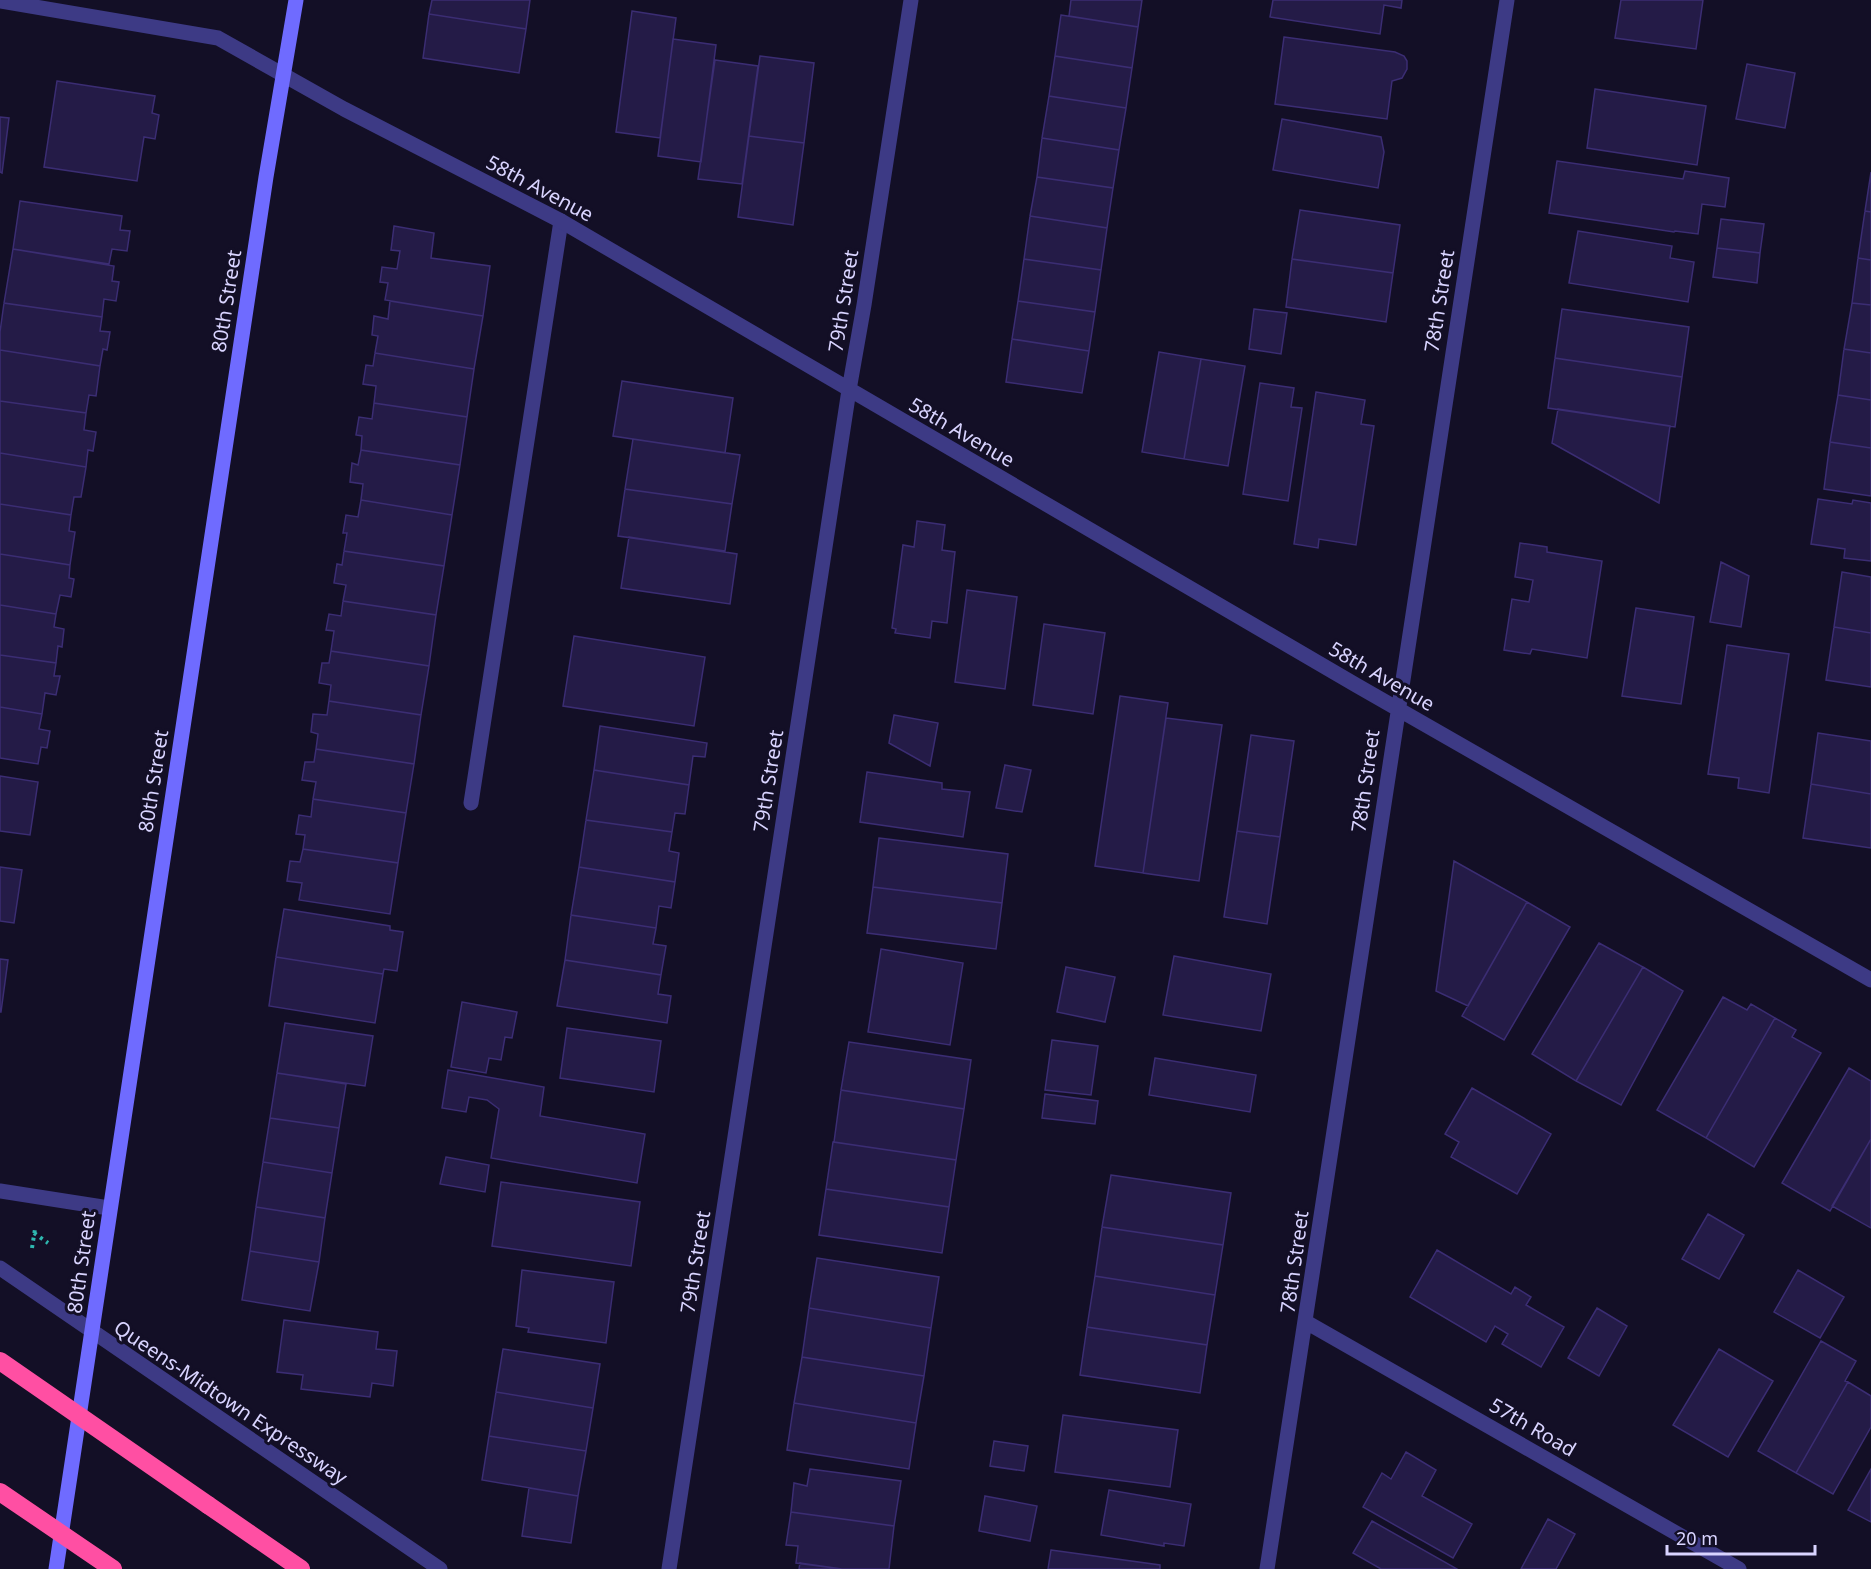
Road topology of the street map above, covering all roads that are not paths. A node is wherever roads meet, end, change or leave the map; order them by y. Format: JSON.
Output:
{"nodes":[{"id":1,"x":296,"y":0,"type":"edge"},
{"id":2,"x":911,"y":0,"type":"edge"},
{"id":3,"x":1507,"y":0,"type":"edge"},
{"id":4,"x":0,"y":2,"type":"edge"},
{"id":5,"x":284,"y":74,"type":"junction"},
{"id":6,"x":561,"y":221,"type":"junction"},
{"id":7,"x":849,"y":390,"type":"junction"},
{"id":8,"x":1397,"y":709,"type":"junction"},
{"id":9,"x":471,"y":803,"type":"dead end"},
{"id":10,"x":1871,"y":980,"type":"edge"},
{"id":11,"x":0,"y":1191,"type":"edge"},
{"id":12,"x":109,"y":1208,"type":"junction"},
{"id":13,"x":0,"y":1268,"type":"edge"},
{"id":14,"x":1306,"y":1322,"type":"junction"},
{"id":15,"x":93,"y":1332,"type":"junction"},
{"id":16,"x":0,"y":1361,"type":"edge"},
{"id":17,"x":0,"y":1492,"type":"edge"},
{"id":18,"x":56,"y":1569,"type":"edge"},
{"id":19,"x":113,"y":1569,"type":"edge"},
{"id":20,"x":302,"y":1569,"type":"edge"},
{"id":21,"x":440,"y":1569,"type":"edge"},
{"id":22,"x":669,"y":1569,"type":"edge"},
{"id":23,"x":1267,"y":1569,"type":"edge"},
{"id":24,"x":1739,"y":1569,"type":"edge"}],
"edges":[{"from":1,"to":5,"type":"street","name":"80th Street"},
{"from":2,"to":7,"type":"street","name":"79th Street"},
{"from":3,"to":8,"type":"street","name":"78th Street"},
{"from":4,"to":5,"type":"street","name":"58th Avenue"},
{"from":5,"to":6,"type":"street","name":"58th Avenue"},
{"from":5,"to":12,"type":"street","name":"80th Street"},
{"from":6,"to":7,"type":"street","name":"58th Avenue"},
{"from":6,"to":9,"type":"street"},
{"from":7,"to":8,"type":"street","name":"58th Avenue"},
{"from":7,"to":22,"type":"street","name":"79th Street"},
{"from":8,"to":10,"type":"street","name":"58th Avenue"},
{"from":8,"to":14,"type":"street","name":"78th Street"},
{"from":11,"to":12,"type":"street"},
{"from":12,"to":15,"type":"street","name":"80th Street"},
{"from":13,"to":15,"type":"street","name":"Queens-Midtown Expressway"},
{"from":14,"to":23,"type":"street","name":"78th Street"},
{"from":14,"to":24,"type":"street","name":"57th Road"},
{"from":15,"to":18,"type":"street","name":"80th Street"},
{"from":15,"to":21,"type":"street","name":"Queens-Midtown Expressway"},
{"from":16,"to":20,"type":"highway","bridge":true},
{"from":17,"to":19,"type":"highway","bridge":true}]}
